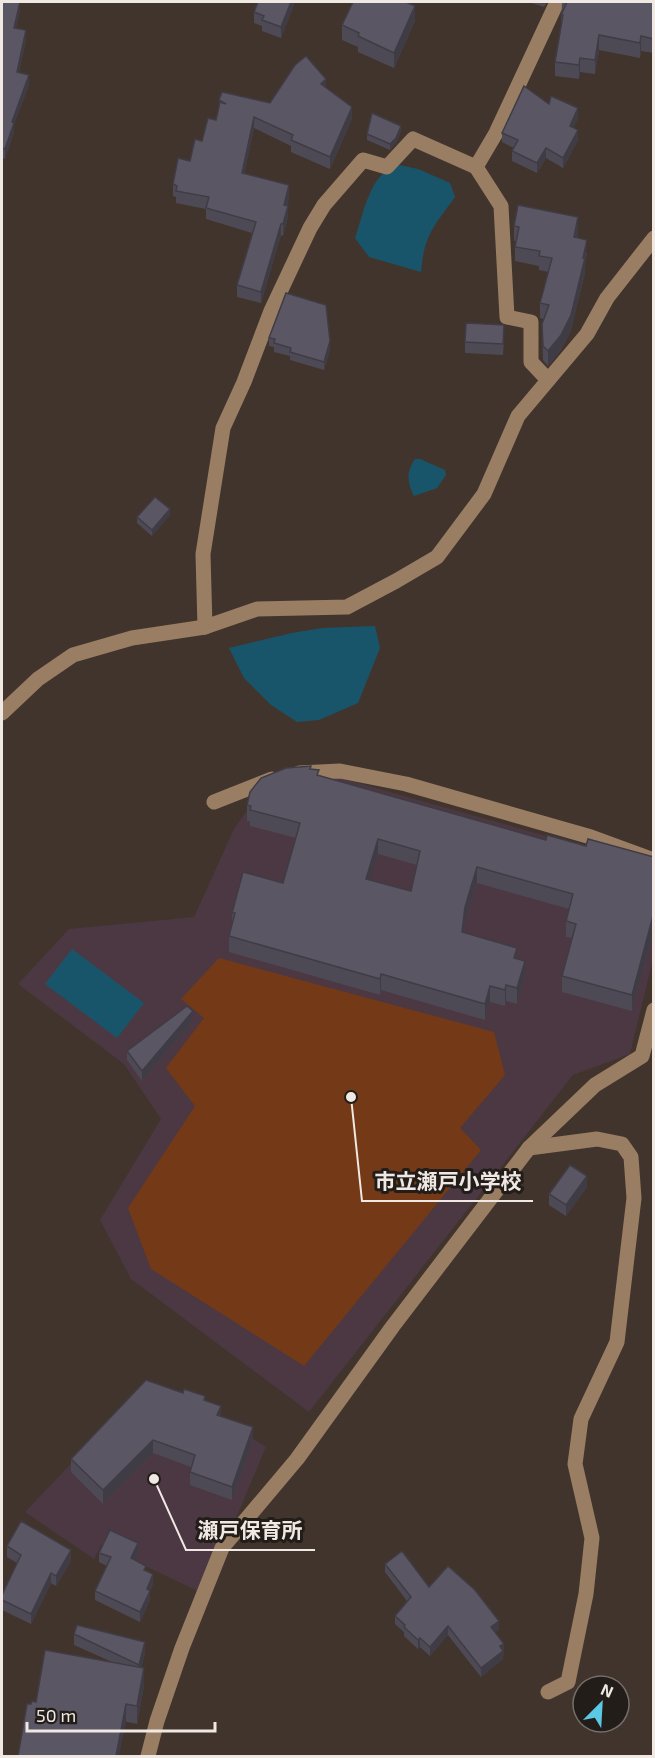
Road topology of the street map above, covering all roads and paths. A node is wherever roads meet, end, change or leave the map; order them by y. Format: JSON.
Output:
{"nodes":[{"id":1,"x":557,"y":2,"type":"edge"},
{"id":2,"x":476,"y":167,"type":"junction"},
{"id":3,"x":654,"y":238,"type":"edge"},
{"id":4,"x":548,"y":380,"type":"junction"},
{"id":5,"x":205,"y":627,"type":"junction"},
{"id":6,"x":2,"y":712,"type":"edge"},
{"id":7,"x":214,"y":802,"type":"dead end"},
{"id":8,"x":654,"y":860,"type":"edge"},
{"id":9,"x":654,"y":1010,"type":"edge"},
{"id":10,"x":529,"y":1148,"type":"junction"},
{"id":11,"x":548,"y":1692,"type":"dead end"},
{"id":12,"x":148,"y":1756,"type":"edge"}],
"edges":[{"from":1,"to":2,"type":"street"},
{"from":2,"to":4,"type":"street"},
{"from":2,"to":5,"type":"street"},
{"from":3,"to":4,"type":"street"},
{"from":4,"to":5,"type":"street"},
{"from":5,"to":6,"type":"street"},
{"from":7,"to":8,"type":"street"},
{"from":9,"to":10,"type":"street"},
{"from":10,"to":11,"type":"street"},
{"from":10,"to":12,"type":"street"}]}
